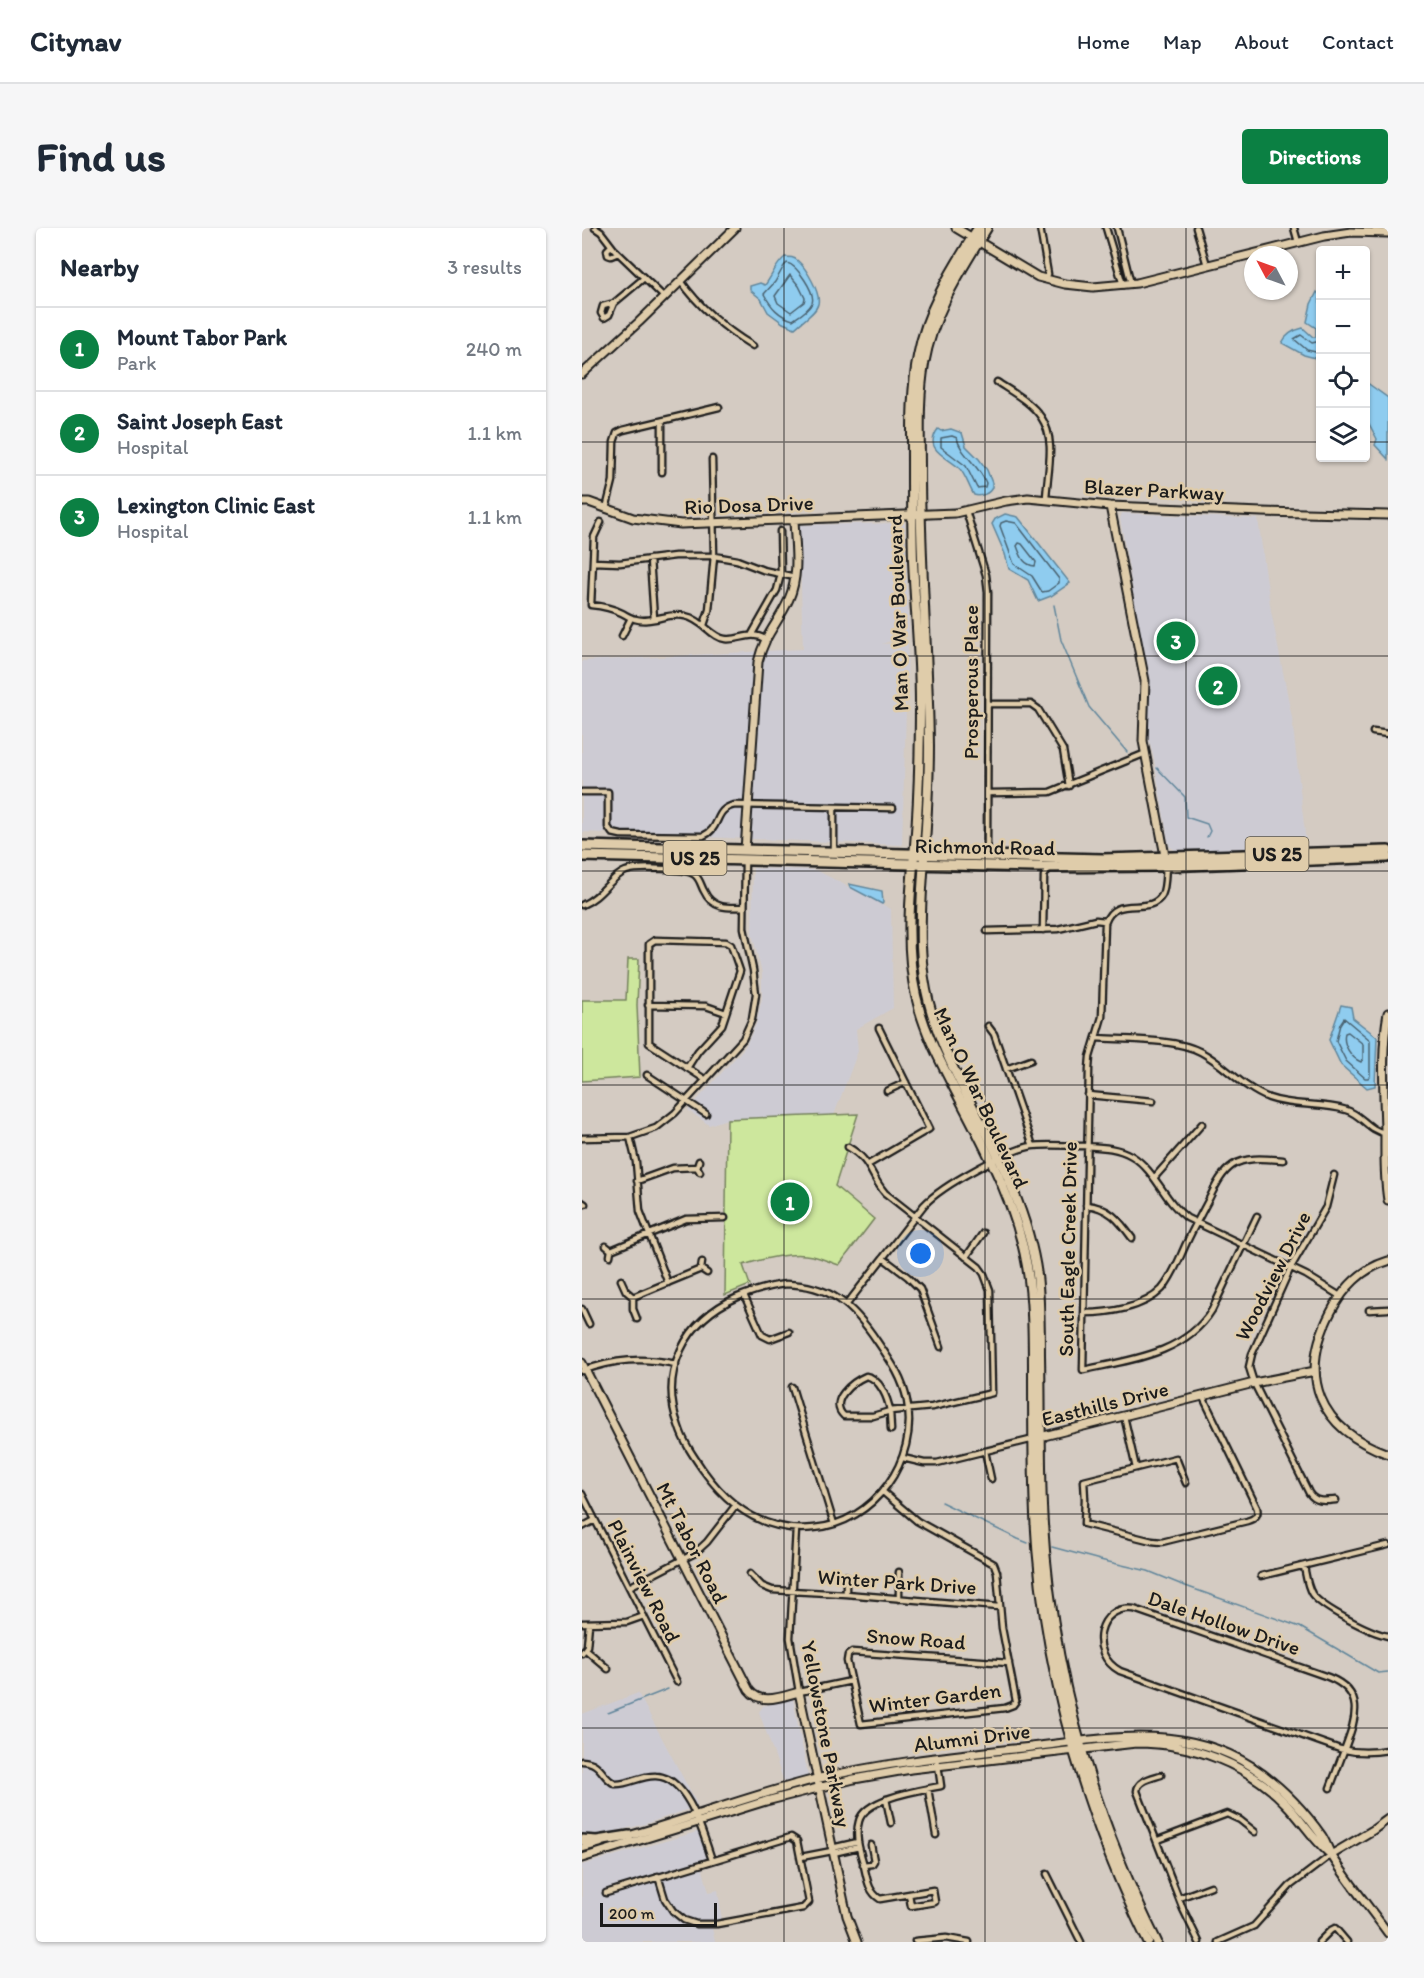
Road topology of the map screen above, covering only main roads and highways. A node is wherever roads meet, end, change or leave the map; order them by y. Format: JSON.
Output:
{"nodes":[{"id":1,"x":978,"y":228,"type":"edge"},
{"id":2,"x":987,"y":228,"type":"edge"},
{"id":3,"x":975,"y":241,"type":"junction"},
{"id":4,"x":582,"y":846,"type":"edge"},
{"id":5,"x":1388,"y":850,"type":"edge"},
{"id":6,"x":919,"y":854,"type":"junction"},
{"id":7,"x":745,"y":855,"type":"junction"},
{"id":8,"x":582,"y":856,"type":"edge"},
{"id":9,"x":1388,"y":857,"type":"edge"},
{"id":10,"x":1166,"y":862,"type":"junction"},
{"id":11,"x":913,"y":864,"type":"junction"},
{"id":12,"x":924,"y":865,"type":"junction"},
{"id":13,"x":995,"y":1161,"type":"junction"},
{"id":14,"x":1076,"y":1745,"type":"junction"},
{"id":15,"x":629,"y":1836,"type":"road end"},
{"id":16,"x":582,"y":1840,"type":"edge"},
{"id":17,"x":1148,"y":1942,"type":"edge"},
{"id":18,"x":1157,"y":1942,"type":"edge"}],
"edges":[{"from":1,"to":3,"type":"main road","name":"Man O War Boulevard"},
{"from":2,"to":3,"type":"main road","name":"Man O War Boulevard"},
{"from":3,"to":6,"type":"main road","name":"Man O War Boulevard"},
{"from":4,"to":7,"type":"highway","name":"Richmond Road","number":"US 25"},
{"from":5,"to":10,"type":"highway","name":"Richmond Road","number":"US 25"},
{"from":6,"to":7,"type":"highway","name":"Richmond Road","number":"US 25"},
{"from":6,"to":10,"type":"highway","name":"Richmond Road","number":"US 25"},
{"from":6,"to":11,"type":"main road","name":"Man O War Boulevard"},
{"from":6,"to":12,"type":"main road","name":"Man O War Boulevard"},
{"from":7,"to":8,"type":"highway","name":"Richmond Road","number":"US 25"},
{"from":7,"to":11,"type":"highway","name":"Richmond Road","number":"US 25"},
{"from":9,"to":10,"type":"highway","name":"Richmond Road","number":"US 25"},
{"from":10,"to":12,"type":"highway","name":"Richmond Road","number":"US 25"},
{"from":11,"to":12,"type":"highway","name":"Richmond Road","number":"US 25"},
{"from":11,"to":13,"type":"main road","name":"Man O War Boulevard"},
{"from":12,"to":13,"type":"main road","name":"Man O War Boulevard"},
{"from":13,"to":14,"type":"main road","name":"Man O War Boulevard"},
{"from":14,"to":17,"type":"main road","name":"Man O War Boulevard"},
{"from":14,"to":18,"type":"main road","name":"Man O War Boulevard"},
{"from":15,"to":16,"type":"highway"}]}
